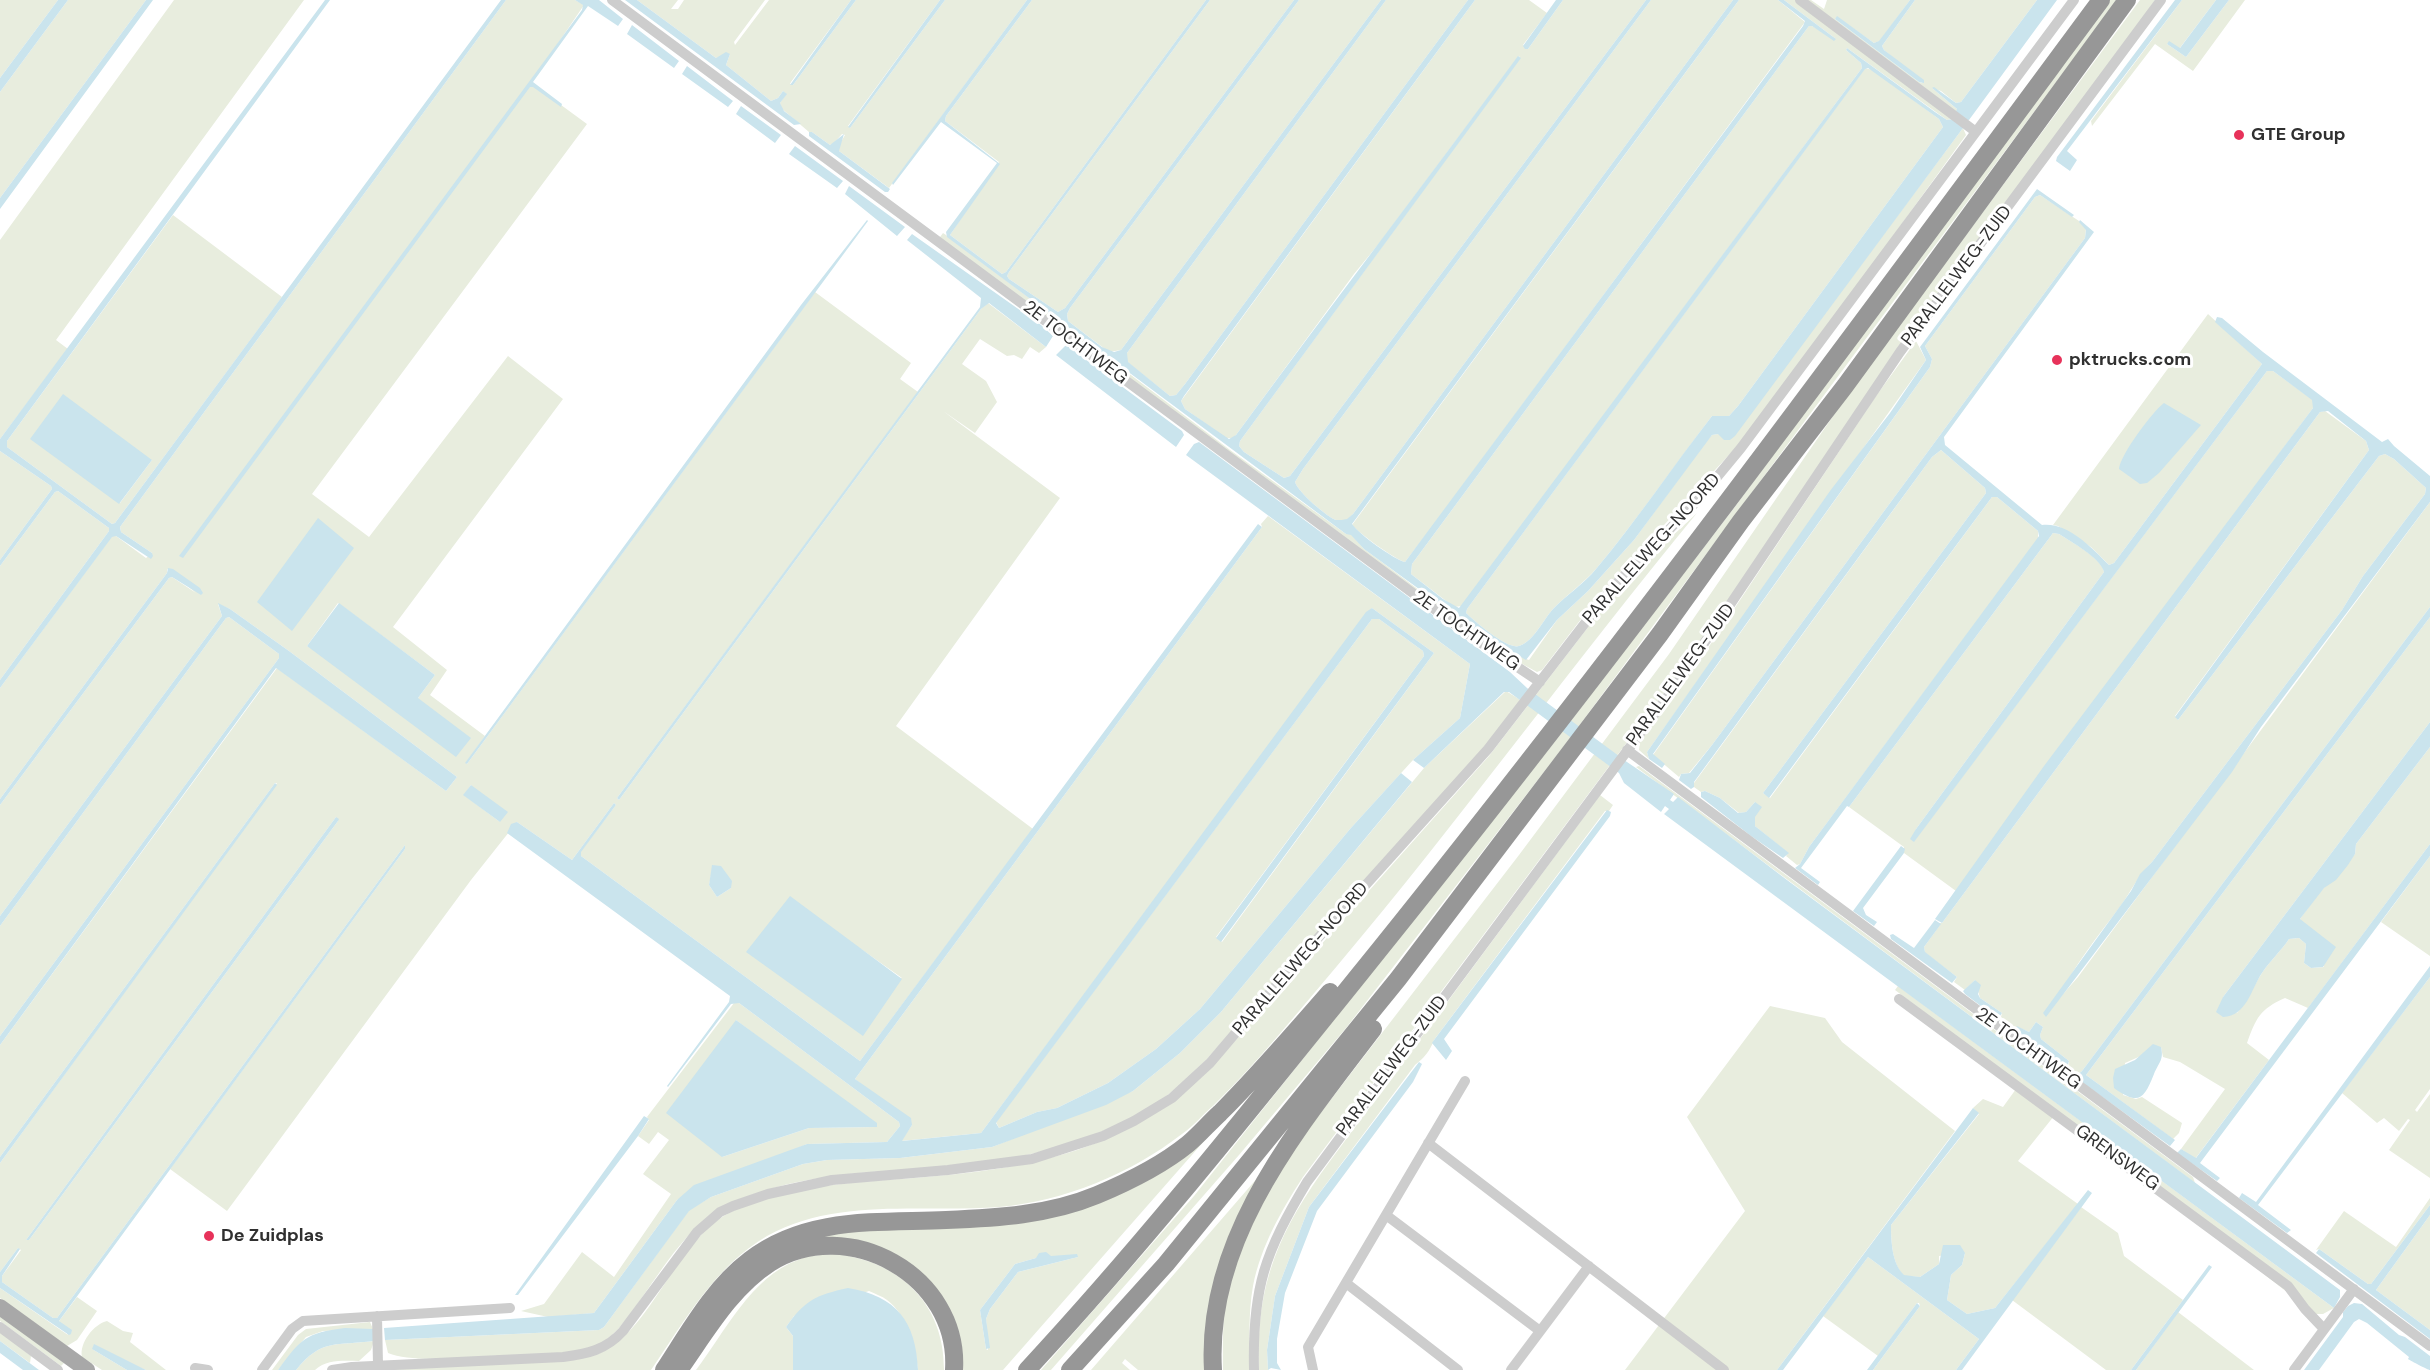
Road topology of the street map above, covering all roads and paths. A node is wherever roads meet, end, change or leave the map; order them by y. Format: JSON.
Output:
{"nodes":[{"id":1,"x":612,"y":0,"type":"edge"},
{"id":2,"x":1800,"y":0,"type":"edge"},
{"id":3,"x":2074,"y":0,"type":"edge"},
{"id":4,"x":2101,"y":0,"type":"edge"},
{"id":5,"x":2127,"y":0,"type":"edge"},
{"id":6,"x":2161,"y":0,"type":"edge"},
{"id":7,"x":1973,"y":130,"type":"junction"},
{"id":8,"x":1537,"y":686,"type":"junction"},
{"id":9,"x":1625,"y":753,"type":"junction"},
{"id":10,"x":1392,"y":934,"type":"junction"},
{"id":11,"x":1398,"y":979,"type":"junction"},
{"id":12,"x":1899,"y":999,"type":"dead end"},
{"id":13,"x":1465,"y":1081,"type":"dead end"},
{"id":14,"x":1428,"y":1143,"type":"junction"},
{"id":15,"x":1386,"y":1215,"type":"junction"},
{"id":16,"x":1589,"y":1266,"type":"junction"},
{"id":17,"x":1346,"y":1283,"type":"junction"},
{"id":18,"x":2354,"y":1289,"type":"junction"},
{"id":19,"x":0,"y":1307,"type":"edge"},
{"id":20,"x":510,"y":1308,"type":"dead end"},
{"id":21,"x":378,"y":1321,"type":"junction"},
{"id":22,"x":0,"y":1327,"type":"edge"},
{"id":23,"x":2324,"y":1329,"type":"junction"},
{"id":24,"x":1540,"y":1330,"type":"junction"},
{"id":25,"x":2430,"y":1346,"type":"edge"},
{"id":26,"x":378,"y":1365,"type":"junction"},
{"id":27,"x":195,"y":1368,"type":"dead end"},
{"id":28,"x":58,"y":1370,"type":"edge"},
{"id":29,"x":87,"y":1370,"type":"edge"},
{"id":30,"x":208,"y":1370,"type":"edge"},
{"id":31,"x":262,"y":1370,"type":"edge"},
{"id":32,"x":332,"y":1370,"type":"edge"},
{"id":33,"x":664,"y":1370,"type":"edge"},
{"id":34,"x":679,"y":1370,"type":"edge"},
{"id":35,"x":954,"y":1370,"type":"edge"},
{"id":36,"x":1027,"y":1370,"type":"edge"},
{"id":37,"x":1070,"y":1370,"type":"edge"},
{"id":38,"x":1213,"y":1370,"type":"edge"},
{"id":39,"x":1254,"y":1370,"type":"edge"},
{"id":40,"x":1313,"y":1370,"type":"edge"},
{"id":41,"x":1458,"y":1370,"type":"edge"},
{"id":42,"x":1510,"y":1370,"type":"edge"},
{"id":43,"x":1724,"y":1370,"type":"edge"},
{"id":44,"x":2294,"y":1370,"type":"edge"}],
"edges":[{"from":1,"to":8,"type":"street","name":"2E TOCHTWEG"},
{"from":2,"to":7,"type":"street"},
{"from":3,"to":7,"type":"street","name":"PARALLELWEG-NOORD"},
{"from":4,"to":10,"type":"highway"},
{"from":5,"to":11,"type":"highway"},
{"from":6,"to":9,"type":"street","name":"PARALLELWEG-ZUID"},
{"from":7,"to":8,"type":"street","name":"PARALLELWEG-NOORD"},
{"from":8,"to":26,"type":"street","name":"PARALLELWEG-NOORD"},
{"from":9,"to":18,"type":"street","name":"2E TOCHTWEG"},
{"from":9,"to":39,"type":"street","name":"PARALLELWEG-ZUID"},
{"from":10,"to":33,"type":"highway"},
{"from":10,"to":36,"type":"highway"},
{"from":11,"to":37,"type":"highway"},
{"from":11,"to":38,"type":"highway"},
{"from":12,"to":23,"type":"street","name":"GRENSWEG"},
{"from":13,"to":14,"type":"street"},
{"from":14,"to":15,"type":"street"},
{"from":14,"to":16,"type":"street"},
{"from":15,"to":17,"type":"street"},
{"from":15,"to":24,"type":"street"},
{"from":16,"to":24,"type":"street"},
{"from":16,"to":43,"type":"street"},
{"from":17,"to":40,"type":"street"},
{"from":17,"to":41,"type":"street"},
{"from":18,"to":23,"type":"street"},
{"from":18,"to":25,"type":"street","name":"2E TOCHTWEG"},
{"from":19,"to":29,"type":"main road"},
{"from":20,"to":21,"type":"street"},
{"from":21,"to":26,"type":"street"},
{"from":21,"to":31,"type":"street"},
{"from":22,"to":28,"type":"street"},
{"from":23,"to":44,"type":"street"},
{"from":24,"to":42,"type":"street"},
{"from":26,"to":32,"type":"street","name":"PARALLELWEG-NOORD"},
{"from":27,"to":30,"type":"street"},
{"from":34,"to":35,"type":"highway"}]}
